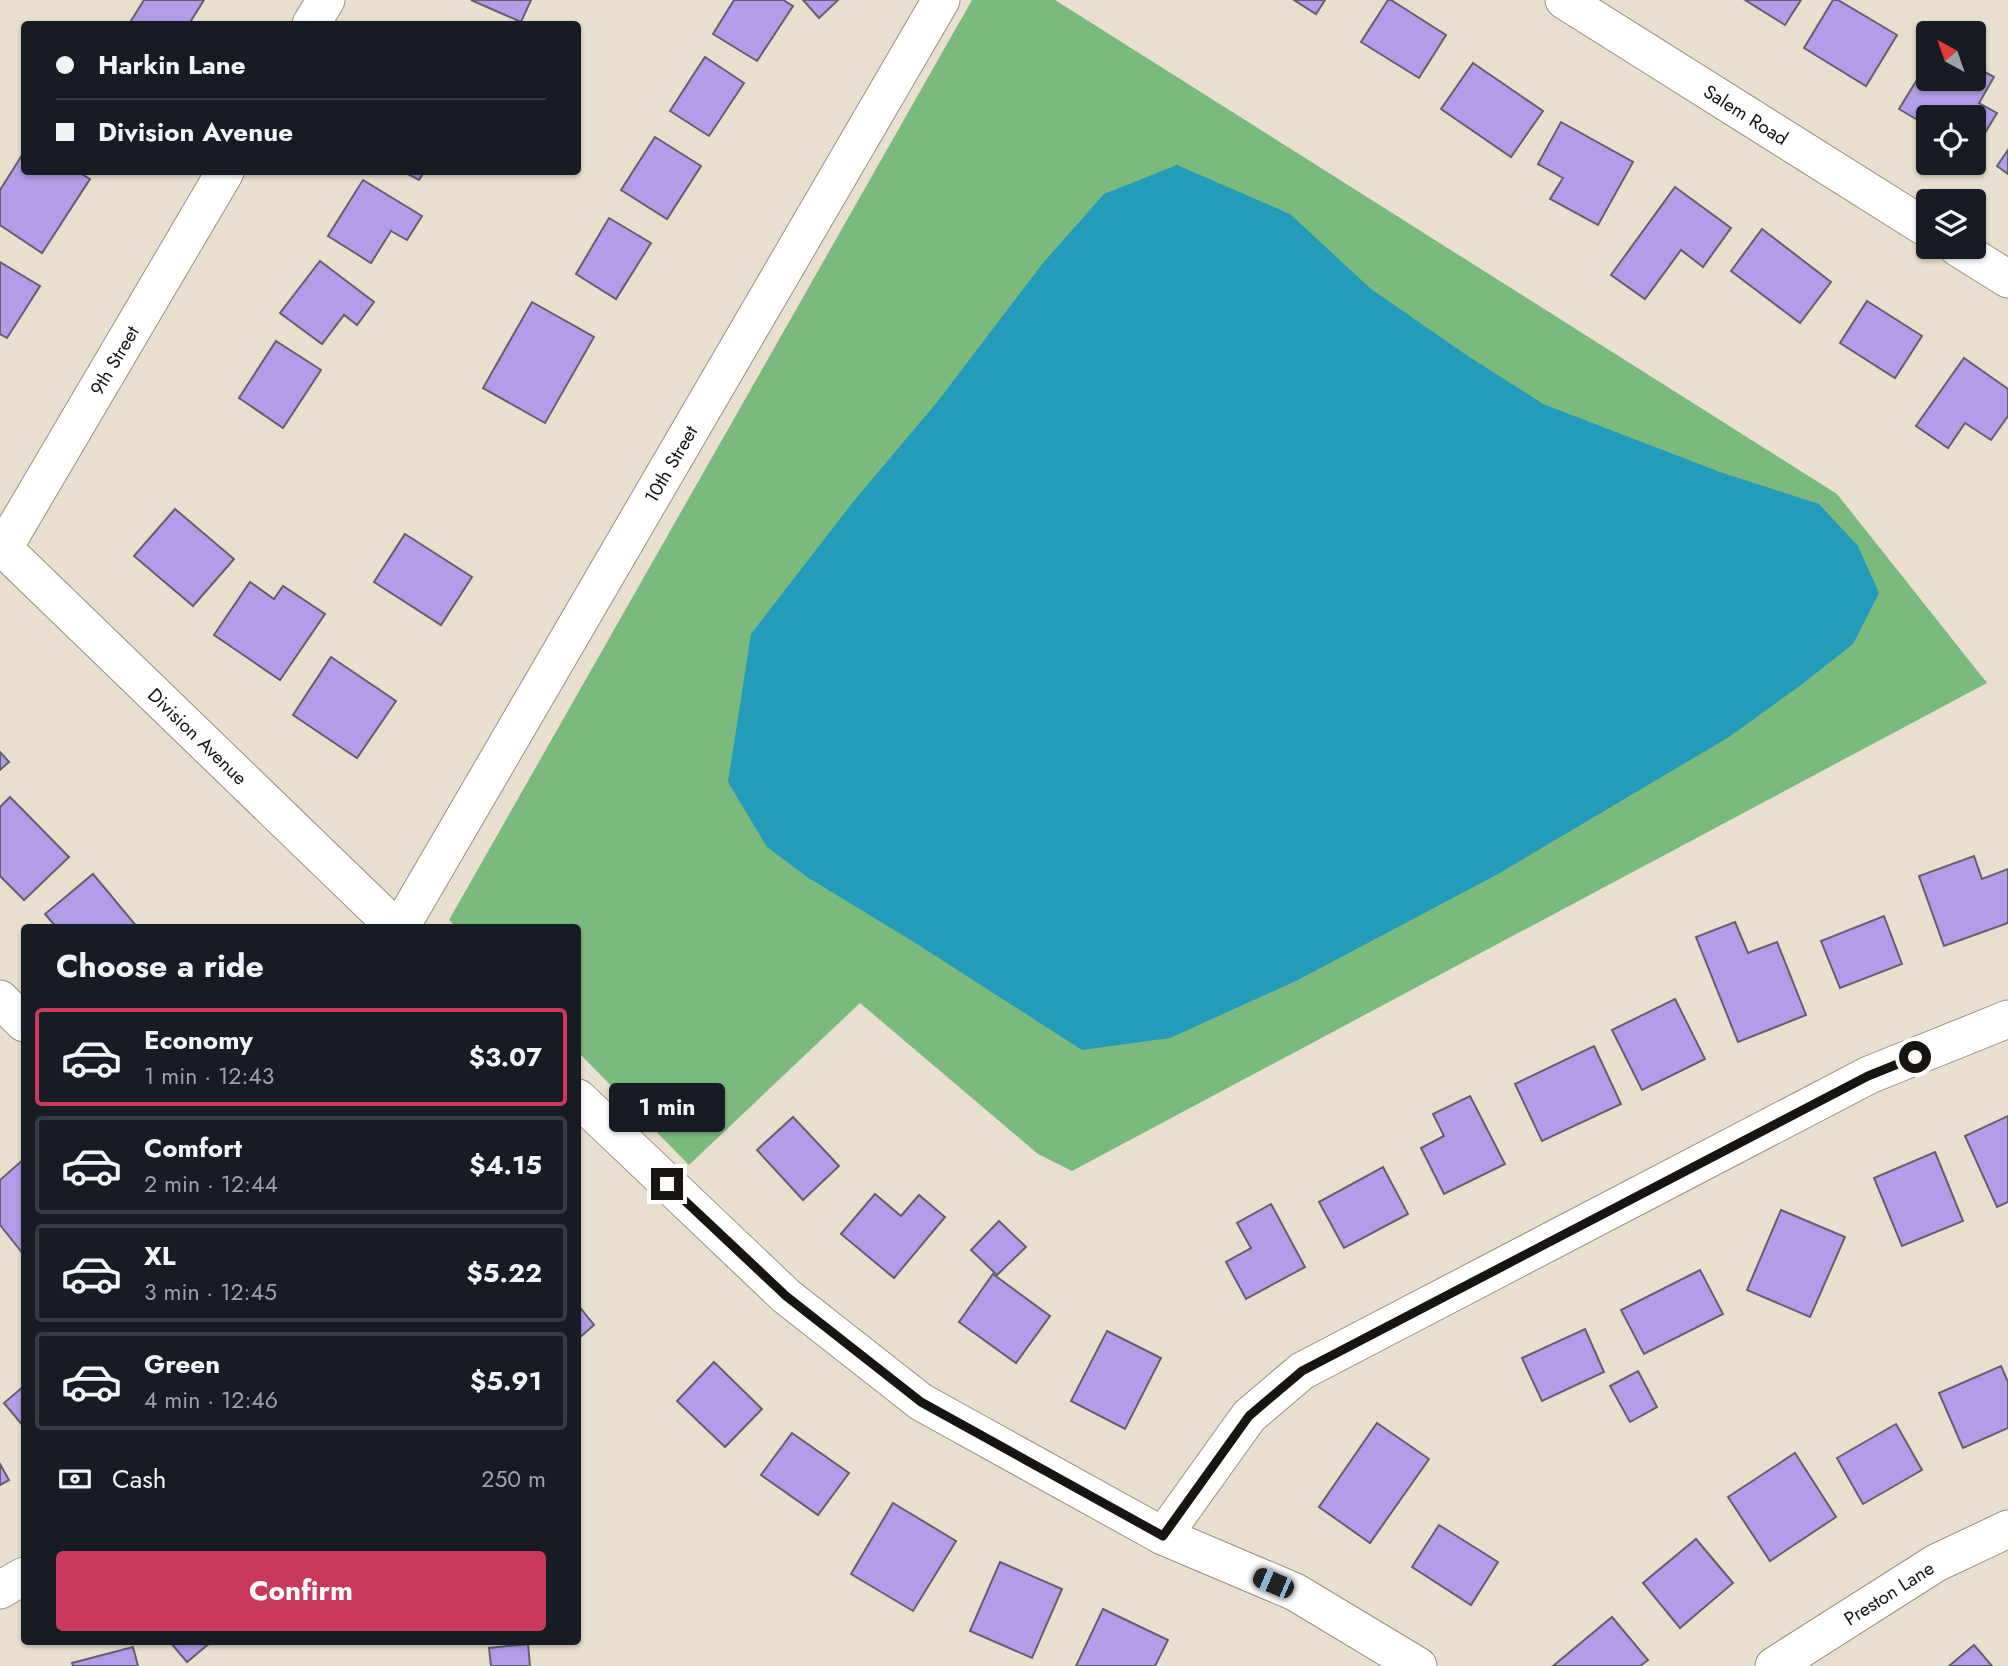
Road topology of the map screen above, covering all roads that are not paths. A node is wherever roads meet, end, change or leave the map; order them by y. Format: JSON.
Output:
{"nodes":[{"id":1,"x":326,"y":0,"type":"edge"},
{"id":2,"x":941,"y":0,"type":"edge"},
{"id":3,"x":1564,"y":0,"type":"edge"},
{"id":4,"x":313,"y":21,"type":"edge"},
{"id":5,"x":223,"y":175,"type":"edge"},
{"id":6,"x":1916,"y":221,"type":"edge"},
{"id":7,"x":1976,"y":259,"type":"edge"},
{"id":8,"x":2008,"y":279,"type":"edge"},
{"id":9,"x":2,"y":547,"type":"edge"},
{"id":10,"x":394,"y":924,"type":"edge"},
{"id":11,"x":400,"y":924,"type":"edge"},
{"id":12,"x":0,"y":999,"type":"edge"},
{"id":13,"x":2008,"y":1019,"type":"edge"},
{"id":14,"x":21,"y":1020,"type":"edge"},
{"id":15,"x":581,"y":1108,"type":"edge"},
{"id":16,"x":2008,"y":1529,"type":"edge"},
{"id":17,"x":1163,"y":1536,"type":"junction"},
{"id":18,"x":21,"y":1578,"type":"edge"},
{"id":19,"x":0,"y":1590,"type":"edge"},
{"id":20,"x":1418,"y":1666,"type":"edge"},
{"id":21,"x":1774,"y":1666,"type":"edge"}],
"edges":[{"from":1,"to":4,"type":"street"},
{"from":2,"to":11,"type":"street","name":"10th Street"},
{"from":3,"to":6,"type":"street","name":"Salem Road"},
{"from":5,"to":9,"type":"street","name":"9th Street"},
{"from":7,"to":8,"type":"street"},
{"from":9,"to":10,"type":"street","name":"Division Avenue"},
{"from":12,"to":14,"type":"street"},
{"from":13,"to":17,"type":"street"},
{"from":15,"to":17,"type":"street"},
{"from":16,"to":21,"type":"street","name":"Preston Lane"},
{"from":17,"to":20,"type":"street"},
{"from":18,"to":19,"type":"street"}]}
